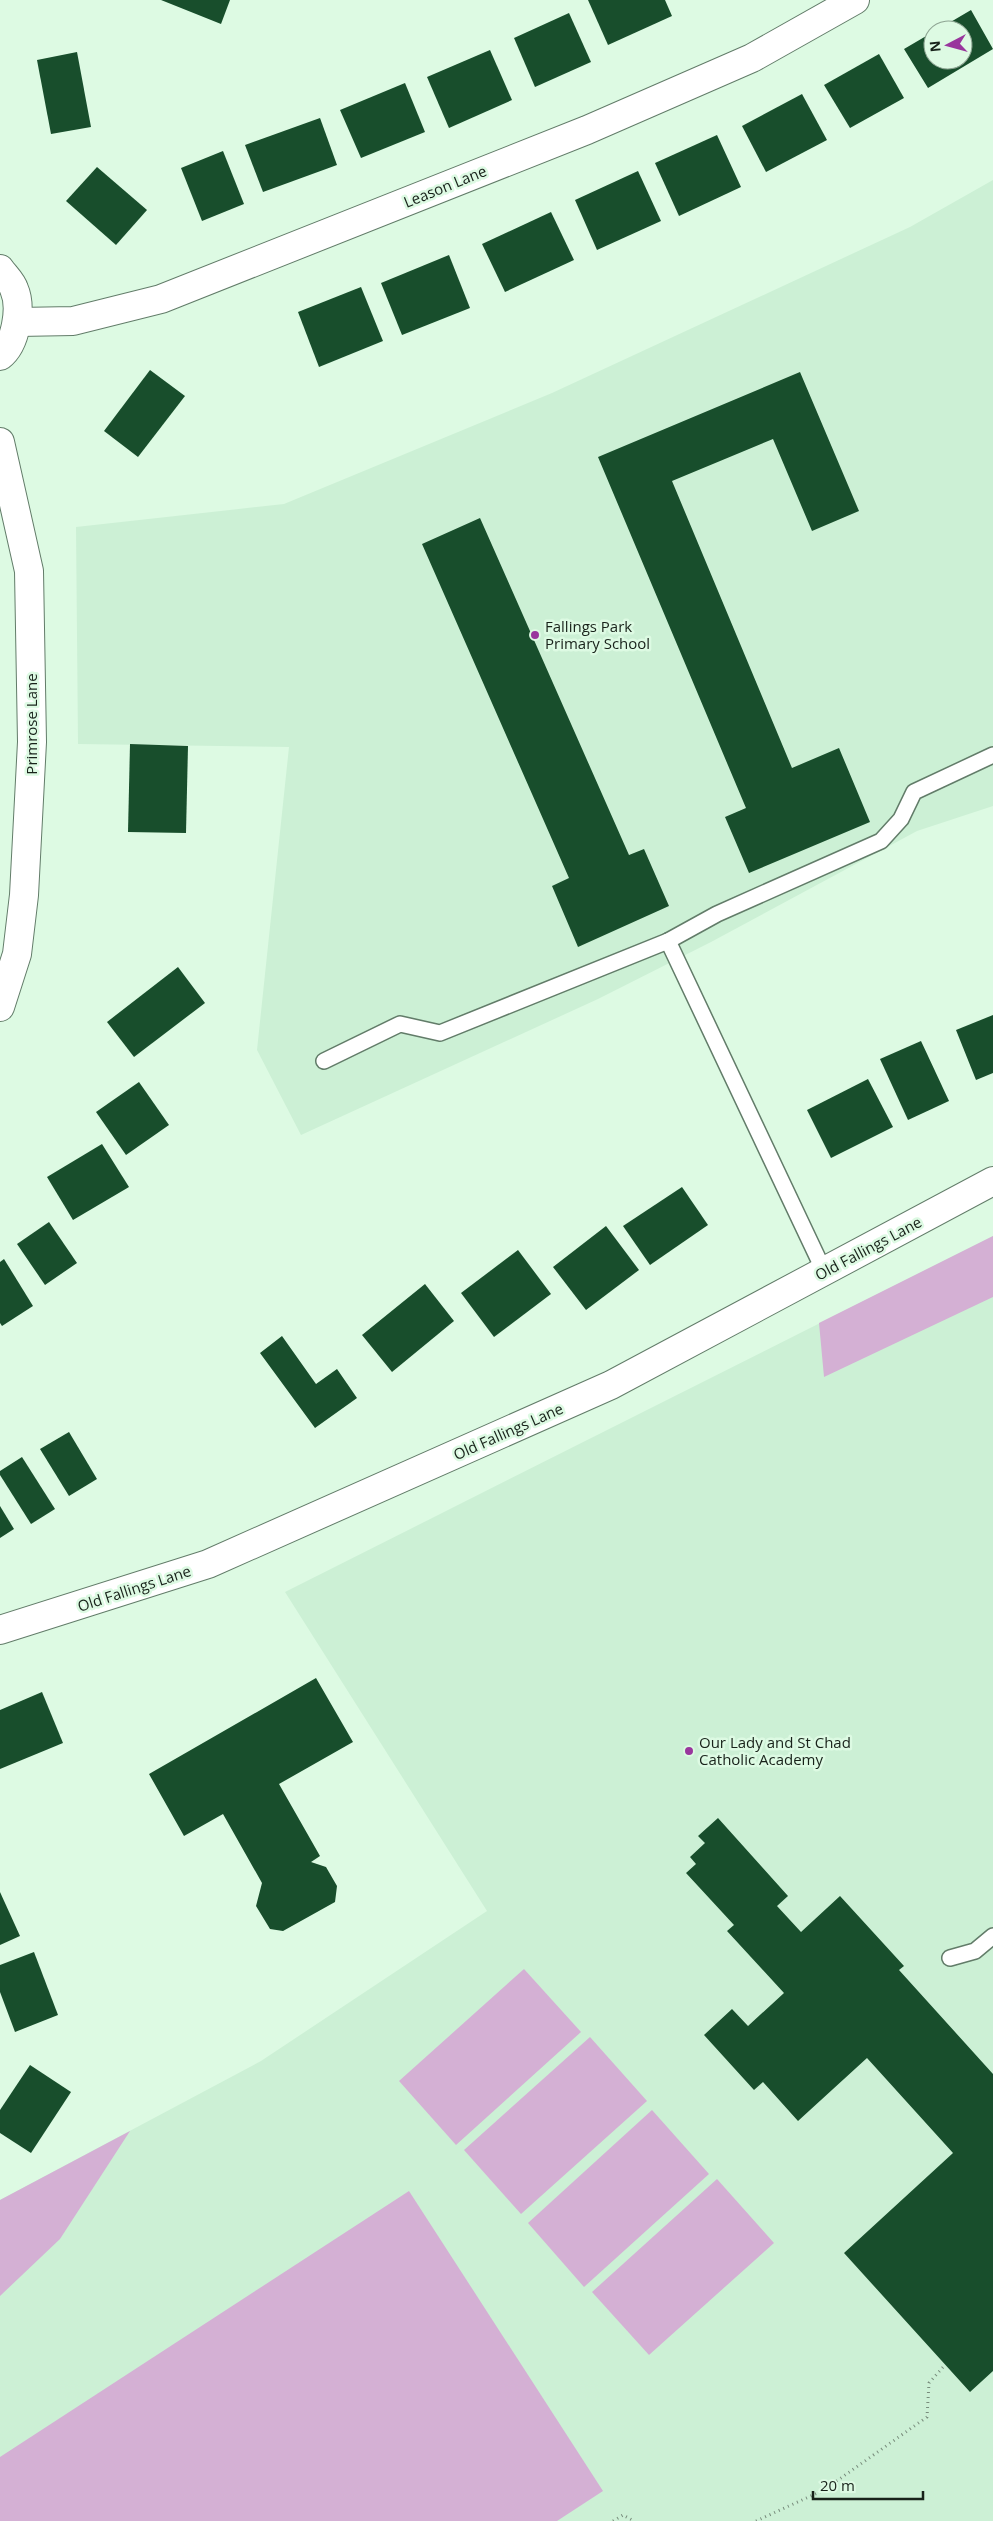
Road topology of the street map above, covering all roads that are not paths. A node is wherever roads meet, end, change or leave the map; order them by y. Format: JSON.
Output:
{"nodes":[{"id":1,"x":855,"y":0,"type":"edge"},
{"id":2,"x":0,"y":269,"type":"edge"},
{"id":3,"x":18,"y":322,"type":"junction"},
{"id":4,"x":0,"y":356,"type":"edge"},
{"id":5,"x":0,"y":442,"type":"edge"},
{"id":6,"x":993,"y":755,"type":"edge"},
{"id":7,"x":668,"y":941,"type":"junction"},
{"id":8,"x":0,"y":1007,"type":"edge"},
{"id":9,"x":324,"y":1061,"type":"dead end"},
{"id":10,"x":993,"y":1181,"type":"edge"},
{"id":11,"x":824,"y":1271,"type":"junction"},
{"id":12,"x":0,"y":1630,"type":"edge"},
{"id":13,"x":993,"y":1936,"type":"edge"},
{"id":14,"x":950,"y":1958,"type":"dead end"}],
"edges":[{"from":1,"to":3,"type":"street","name":"Leason Lane"},
{"from":2,"to":3,"type":"street"},
{"from":3,"to":4,"type":"street"},
{"from":5,"to":8,"type":"street","name":"Primrose Lane"},
{"from":6,"to":7,"type":"lane"},
{"from":7,"to":9,"type":"lane"},
{"from":7,"to":11,"type":"lane"},
{"from":10,"to":11,"type":"street","name":"Old Fallings Lane"},
{"from":11,"to":12,"type":"street","name":"Old Fallings Lane"},
{"from":13,"to":14,"type":"lane"}]}
